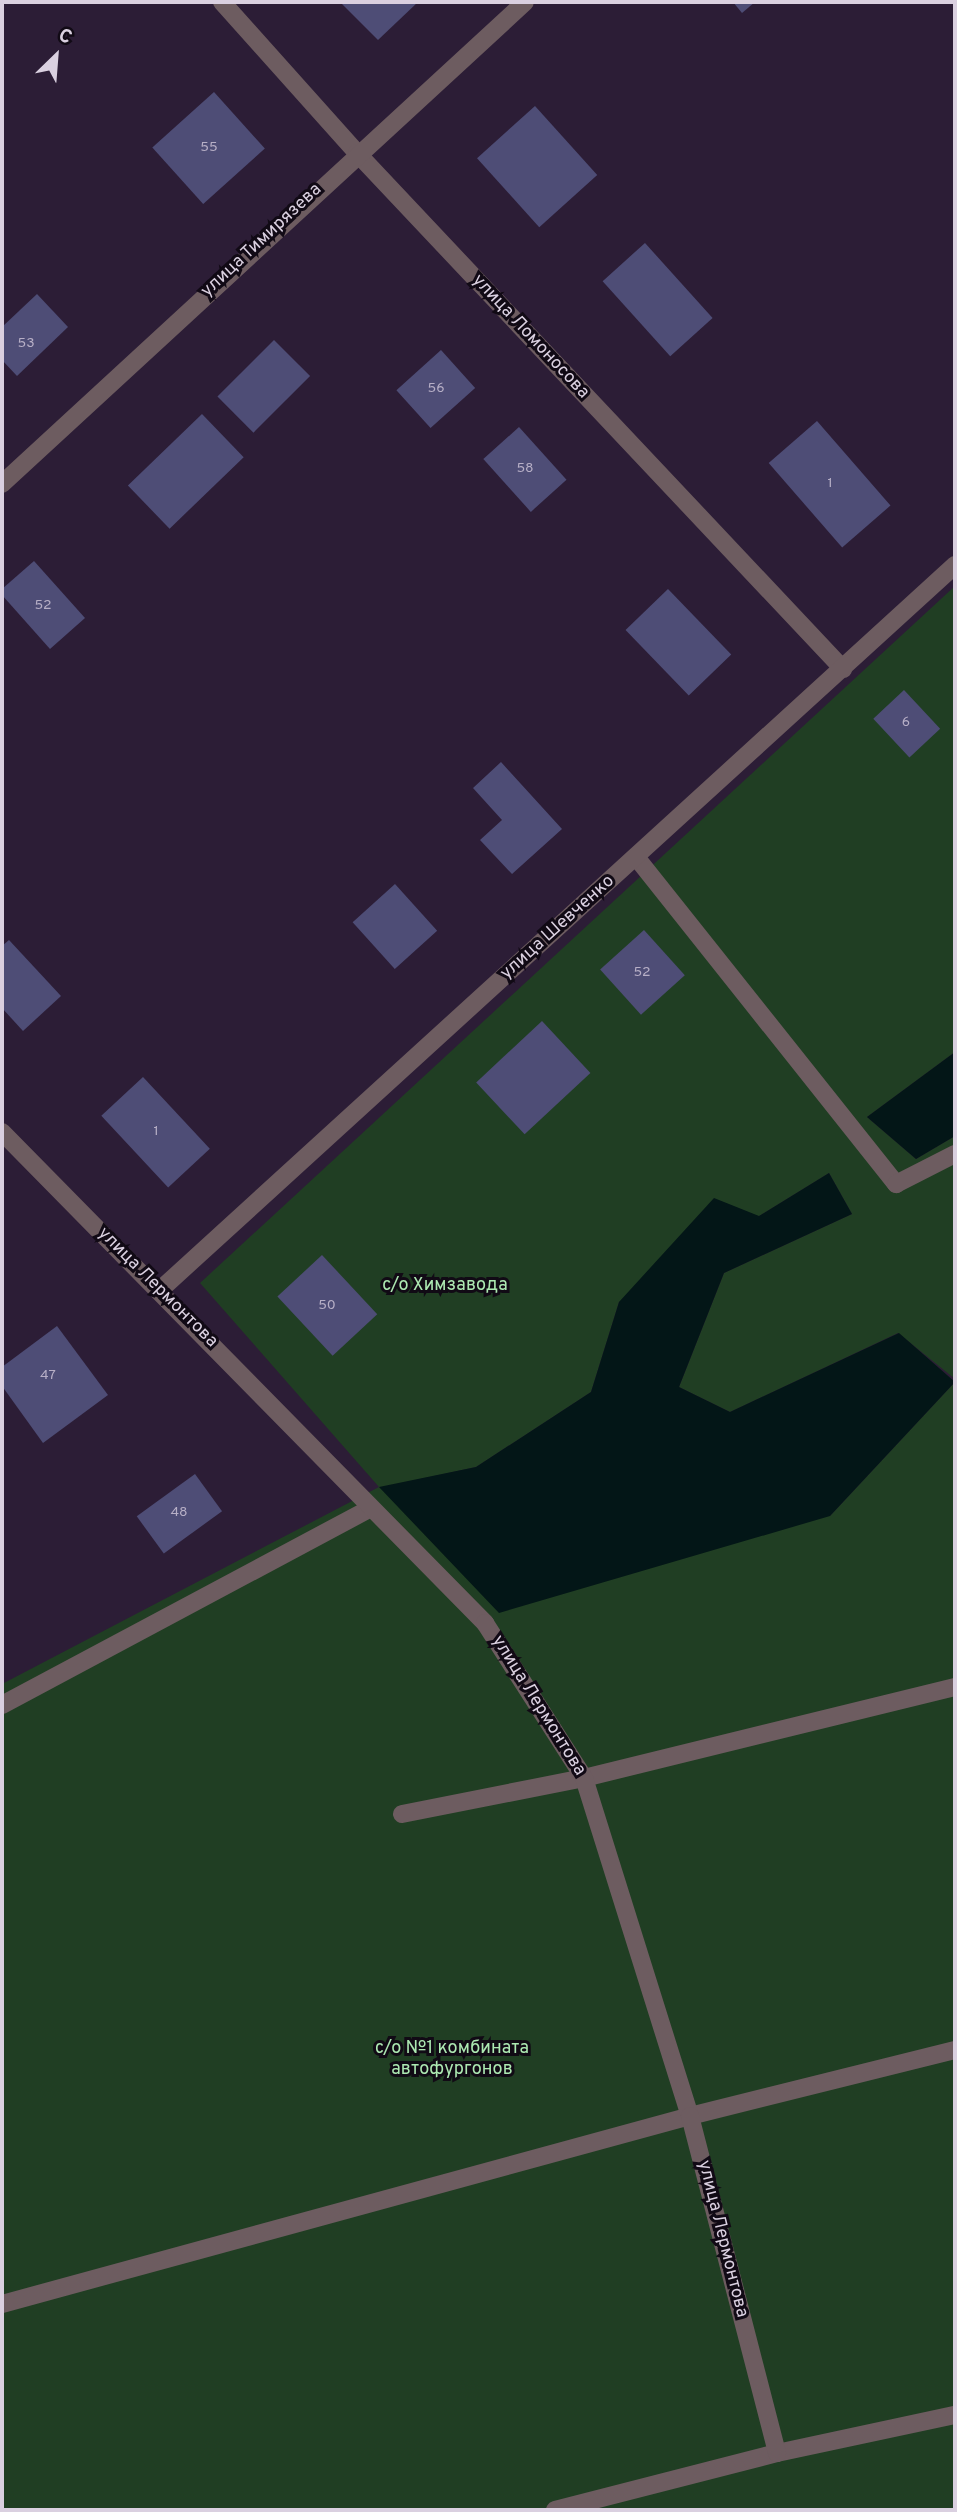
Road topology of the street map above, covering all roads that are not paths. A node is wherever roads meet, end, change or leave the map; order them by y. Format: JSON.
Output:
{"nodes":[{"id":1,"x":222,"y":2,"type":"edge"},
{"id":2,"x":525,"y":2,"type":"edge"},
{"id":3,"x":357,"y":153,"type":"junction"},
{"id":4,"x":2,"y":484,"type":"edge"},
{"id":5,"x":955,"y":565,"type":"edge"},
{"id":6,"x":843,"y":669,"type":"junction"},
{"id":7,"x":636,"y":857,"type":"junction"},
{"id":8,"x":2,"y":1132,"type":"edge"},
{"id":9,"x":955,"y":1154,"type":"edge"},
{"id":10,"x":160,"y":1290,"type":"junction"},
{"id":11,"x":371,"y":1508,"type":"junction"},
{"id":12,"x":955,"y":1687,"type":"edge"},
{"id":13,"x":2,"y":1704,"type":"edge"},
{"id":14,"x":584,"y":1778,"type":"junction"},
{"id":15,"x":402,"y":1814,"type":"dead end"},
{"id":16,"x":955,"y":2050,"type":"edge"},
{"id":17,"x":690,"y":2116,"type":"junction"},
{"id":18,"x":2,"y":2304,"type":"edge"},
{"id":19,"x":955,"y":2415,"type":"edge"},
{"id":20,"x":777,"y":2453,"type":"junction"},
{"id":21,"x":555,"y":2510,"type":"edge"}],
"edges":[{"from":1,"to":3,"type":"street","name":"улица Ломоносова"},
{"from":2,"to":3,"type":"street","name":"улица Тимирязева"},
{"from":3,"to":4,"type":"street","name":"улица Тимирязева"},
{"from":3,"to":6,"type":"street","name":"улица Ломоносова"},
{"from":5,"to":6,"type":"street","name":"улица Шевченко"},
{"from":6,"to":7,"type":"street","name":"улица Шевченко"},
{"from":7,"to":9,"type":"street"},
{"from":7,"to":10,"type":"street","name":"улица Шевченко"},
{"from":8,"to":10,"type":"street","name":"улица Лермонтова"},
{"from":10,"to":11,"type":"street","name":"улица Лермонтова"},
{"from":11,"to":13,"type":"street"},
{"from":11,"to":14,"type":"street","name":"улица Лермонтова"},
{"from":12,"to":14,"type":"street"},
{"from":14,"to":15,"type":"street"},
{"from":14,"to":17,"type":"street","name":"улица Лермонтова"},
{"from":16,"to":17,"type":"street"},
{"from":17,"to":18,"type":"street"},
{"from":17,"to":20,"type":"street","name":"улица Лермонтова"},
{"from":19,"to":20,"type":"street"},
{"from":20,"to":21,"type":"street"}]}
